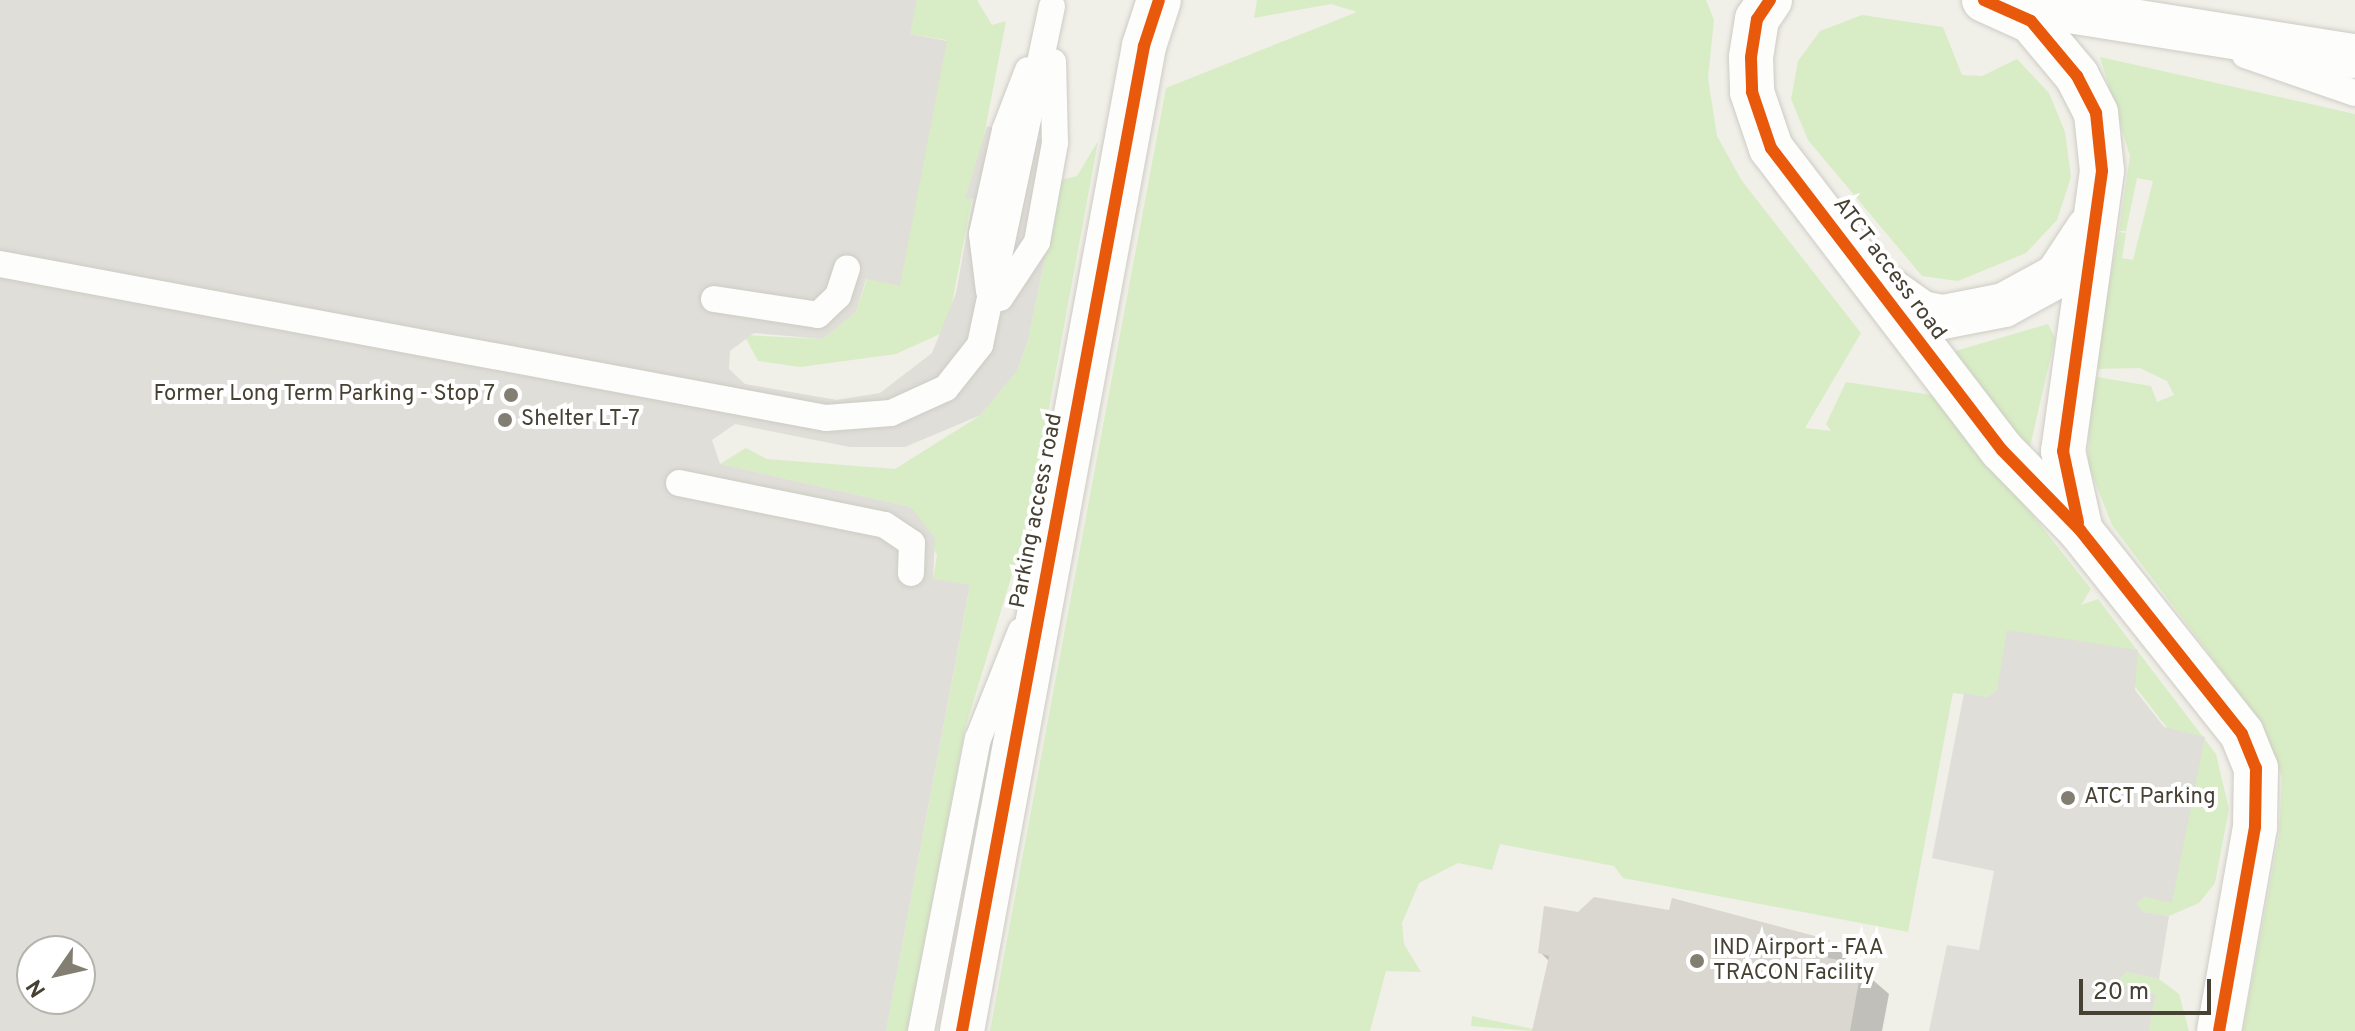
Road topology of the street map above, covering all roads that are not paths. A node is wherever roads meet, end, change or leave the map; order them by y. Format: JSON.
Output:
{"nodes":[{"id":1,"x":1159,"y":0,"type":"edge"},
{"id":2,"x":1770,"y":0,"type":"edge"},
{"id":3,"x":1984,"y":0,"type":"edge"},
{"id":4,"x":1999,"y":0,"type":"edge"},
{"id":5,"x":1052,"y":4,"type":"edge"},
{"id":6,"x":2188,"y":35,"type":"junction"},
{"id":7,"x":2355,"y":56,"type":"edge"},
{"id":8,"x":2355,"y":93,"type":"edge"},
{"id":9,"x":2095,"y":214,"type":"junction"},
{"id":10,"x":0,"y":264,"type":"edge"},
{"id":11,"x":1862,"y":266,"type":"junction"},
{"id":12,"x":847,"y":268,"type":"dead end"},
{"id":13,"x":714,"y":299,"type":"dead end"},
{"id":14,"x":992,"y":311,"type":"junction"},
{"id":15,"x":679,"y":483,"type":"dead end"},
{"id":16,"x":2080,"y":530,"type":"junction"},
{"id":17,"x":1047,"y":564,"type":"junction"},
{"id":18,"x":911,"y":573,"type":"dead end"},
{"id":19,"x":921,"y":1031,"type":"edge"},
{"id":20,"x":962,"y":1031,"type":"edge"},
{"id":21,"x":2219,"y":1031,"type":"edge"}],
"edges":[{"from":1,"to":17,"type":"street","name":"Parking access road"},
{"from":2,"to":11,"type":"street","name":"ATCT access road"},
{"from":3,"to":9,"type":"street","name":"ATCT access road"},
{"from":4,"to":6,"type":"street"},
{"from":5,"to":14,"type":"lane"},
{"from":5,"to":14,"type":"lane"},
{"from":6,"to":7,"type":"street"},
{"from":6,"to":8,"type":"lane"},
{"from":9,"to":11,"type":"street"},
{"from":9,"to":16,"type":"street","name":"ATCT access road"},
{"from":10,"to":14,"type":"lane"},
{"from":11,"to":16,"type":"street","name":"ATCT access road"},
{"from":12,"to":13,"type":"lane"},
{"from":15,"to":18,"type":"lane"},
{"from":16,"to":21,"type":"street","name":"ATCT access road"},
{"from":17,"to":19,"type":"lane"},
{"from":17,"to":20,"type":"street","name":"Parking access road"}]}
